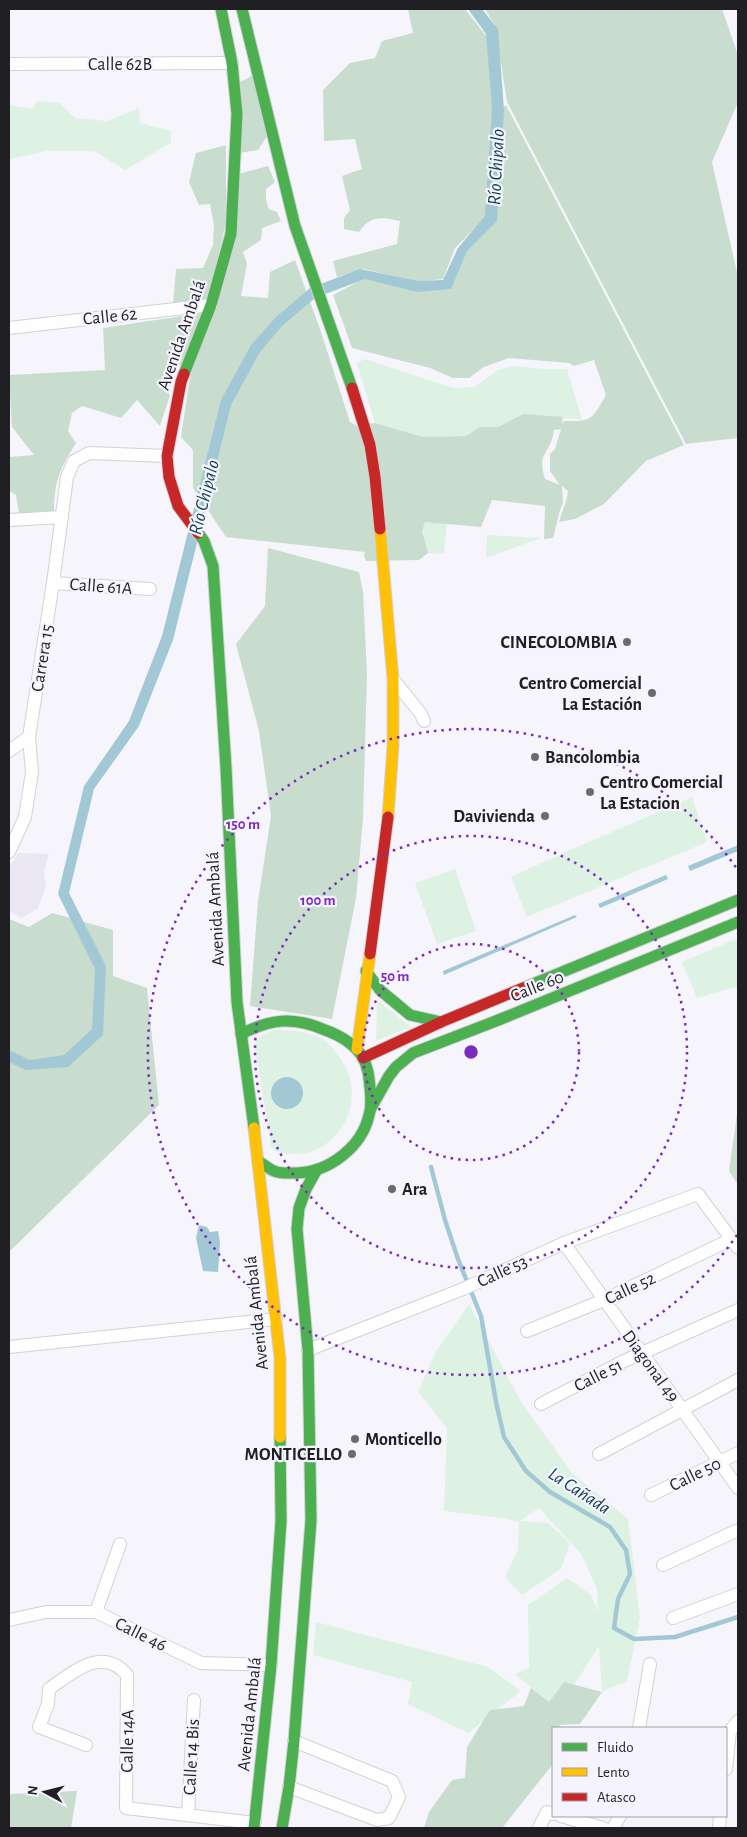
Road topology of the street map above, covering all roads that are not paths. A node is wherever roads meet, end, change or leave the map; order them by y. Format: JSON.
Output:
{"nodes":[{"id":1,"x":222,"y":9,"type":"edge"},
{"id":2,"x":242,"y":9,"type":"edge"},
{"id":3,"x":232,"y":63,"type":"junction"},
{"id":4,"x":9,"y":64,"type":"edge"},
{"id":5,"x":211,"y":305,"type":"junction"},
{"id":6,"x":9,"y":328,"type":"edge"},
{"id":7,"x":167,"y":456,"type":"junction"},
{"id":8,"x":62,"y":517,"type":"junction"},
{"id":9,"x":9,"y":520,"type":"edge"},
{"id":10,"x":53,"y":583,"type":"junction"},
{"id":11,"x":150,"y":589,"type":"dead end"},
{"id":12,"x":393,"y":679,"type":"junction"},
{"id":13,"x":424,"y":721,"type":"dead end"},
{"id":14,"x":29,"y":737,"type":"junction"},
{"id":15,"x":9,"y":751,"type":"edge"},
{"id":16,"x":9,"y":852,"type":"edge"},
{"id":17,"x":738,"y":900,"type":"edge"},
{"id":18,"x":738,"y":922,"type":"edge"},
{"id":19,"x":366,"y":971,"type":"junction"},
{"id":20,"x":441,"y":1022,"type":"junction"},
{"id":21,"x":241,"y":1034,"type":"junction"},
{"id":22,"x":360,"y":1054,"type":"junction"},
{"id":23,"x":371,"y":1108,"type":"junction"},
{"id":24,"x":258,"y":1161,"type":"junction"},
{"id":25,"x":316,"y":1171,"type":"junction"},
{"id":26,"x":564,"y":1243,"type":"junction"},
{"id":27,"x":735,"y":1244,"type":"edge"},
{"id":28,"x":604,"y":1300,"type":"junction"},
{"id":29,"x":738,"y":1310,"type":"edge"},
{"id":30,"x":276,"y":1319,"type":"junction"},
{"id":31,"x":527,"y":1331,"type":"dead end"},
{"id":32,"x":9,"y":1347,"type":"edge"},
{"id":33,"x":308,"y":1350,"type":"junction"},
{"id":34,"x":642,"y":1353,"type":"junction"},
{"id":35,"x":738,"y":1380,"type":"edge"},
{"id":36,"x":541,"y":1404,"type":"dead end"},
{"id":37,"x":682,"y":1409,"type":"junction"},
{"id":38,"x":738,"y":1453,"type":"edge"},
{"id":39,"x":599,"y":1454,"type":"dead end"},
{"id":40,"x":719,"y":1462,"type":"junction"},
{"id":41,"x":738,"y":1488,"type":"edge"},
{"id":42,"x":651,"y":1495,"type":"dead end"},
{"id":43,"x":738,"y":1530,"type":"edge"},
{"id":44,"x":120,"y":1544,"type":"dead end"},
{"id":45,"x":663,"y":1565,"type":"dead end"},
{"id":46,"x":738,"y":1594,"type":"edge"},
{"id":47,"x":96,"y":1612,"type":"junction"},
{"id":48,"x":673,"y":1618,"type":"dead end"},
{"id":49,"x":9,"y":1620,"type":"edge"},
{"id":50,"x":650,"y":1664,"type":"dead end"},
{"id":51,"x":271,"y":1665,"type":"junction"},
{"id":52,"x":194,"y":1700,"type":"dead end"},
{"id":53,"x":734,"y":1726,"type":"edge"},
{"id":54,"x":640,"y":1727,"type":"edge"},
{"id":55,"x":294,"y":1741,"type":"junction"},
{"id":56,"x":86,"y":1745,"type":"dead end"},
{"id":57,"x":727,"y":1764,"type":"edge"},
{"id":58,"x":289,"y":1787,"type":"junction"},
{"id":59,"x":550,"y":1813,"type":"edge"},
{"id":60,"x":188,"y":1815,"type":"junction"},
{"id":61,"x":564,"y":1817,"type":"edge"},
{"id":62,"x":619,"y":1817,"type":"edge"},
{"id":63,"x":255,"y":1826,"type":"edge"},
{"id":64,"x":282,"y":1828,"type":"edge"},
{"id":65,"x":538,"y":1828,"type":"edge"},
{"id":66,"x":603,"y":1828,"type":"edge"},
{"id":67,"x":613,"y":1828,"type":"edge"}],
"edges":[{"from":1,"to":3,"type":"main road","name":"Avenida Ambalá"},
{"from":2,"to":12,"type":"main road"},
{"from":3,"to":4,"type":"street","name":"Calle 62B"},
{"from":3,"to":5,"type":"main road","name":"Avenida Ambalá"},
{"from":5,"to":6,"type":"street","name":"Calle 62"},
{"from":5,"to":7,"type":"main road","name":"Avenida Ambalá"},
{"from":7,"to":8,"type":"street","name":"Carrera 15"},
{"from":7,"to":21,"type":"main road","name":"Avenida Ambalá"},
{"from":8,"to":9,"type":"street"},
{"from":8,"to":10,"type":"street","name":"Carrera 15"},
{"from":10,"to":11,"type":"street","name":"Calle 61A"},
{"from":10,"to":14,"type":"street","name":"Carrera 15"},
{"from":12,"to":13,"type":"street"},
{"from":12,"to":19,"type":"main road"},
{"from":14,"to":15,"type":"street"},
{"from":14,"to":16,"type":"street","name":"Carrera 15"},
{"from":17,"to":20,"type":"main road","name":"Calle 60"},
{"from":18,"to":23,"type":"main road","name":"Calle 60"},
{"from":19,"to":20,"type":"main road"},
{"from":19,"to":22,"type":"main road"},
{"from":20,"to":22,"type":"main road","name":"Calle 60"},
{"from":21,"to":22,"type":"main road"},
{"from":21,"to":24,"type":"main road","name":"Avenida Ambalá"},
{"from":22,"to":23,"type":"main road"},
{"from":23,"to":25,"type":"main road"},
{"from":24,"to":25,"type":"main road"},
{"from":24,"to":30,"type":"main road","name":"Avenida Ambalá"},
{"from":25,"to":33,"type":"main road"},
{"from":26,"to":27,"type":"street","name":"Calle 53"},
{"from":26,"to":28,"type":"street","name":"Diagonal 49"},
{"from":26,"to":33,"type":"street","name":"Calle 53"},
{"from":27,"to":28,"type":"street","name":"Calle 52"},
{"from":28,"to":31,"type":"street","name":"Calle 52"},
{"from":28,"to":34,"type":"street","name":"Diagonal 49"},
{"from":29,"to":34,"type":"street","name":"Calle 51"},
{"from":30,"to":32,"type":"street"},
{"from":30,"to":51,"type":"main road","name":"Avenida Ambalá"},
{"from":33,"to":55,"type":"main road"},
{"from":34,"to":36,"type":"street","name":"Calle 51"},
{"from":34,"to":37,"type":"street","name":"Diagonal 49"},
{"from":35,"to":37,"type":"street"},
{"from":37,"to":39,"type":"street"},
{"from":37,"to":40,"type":"street","name":"Diagonal 49"},
{"from":38,"to":40,"type":"street","name":"Calle 50"},
{"from":40,"to":41,"type":"street","name":"Diagonal 49"},
{"from":40,"to":42,"type":"street","name":"Calle 50"},
{"from":43,"to":45,"type":"street"},
{"from":44,"to":47,"type":"street"},
{"from":46,"to":48,"type":"street"},
{"from":47,"to":49,"type":"street","name":"Calle 46"},
{"from":47,"to":51,"type":"street","name":"Calle 46"},
{"from":50,"to":54,"type":"street"},
{"from":51,"to":63,"type":"main road","name":"Avenida Ambalá"},
{"from":52,"to":60,"type":"street","name":"Calle 14 Bis"},
{"from":53,"to":57,"type":"street"},
{"from":55,"to":58,"type":"main road"},
{"from":55,"to":58,"type":"street"},
{"from":56,"to":60,"type":"street","name":"Calle 14A"},
{"from":58,"to":64,"type":"main road"},
{"from":59,"to":65,"type":"street"},
{"from":60,"to":63,"type":"street"},
{"from":61,"to":66,"type":"street"},
{"from":62,"to":67,"type":"street"}]}
